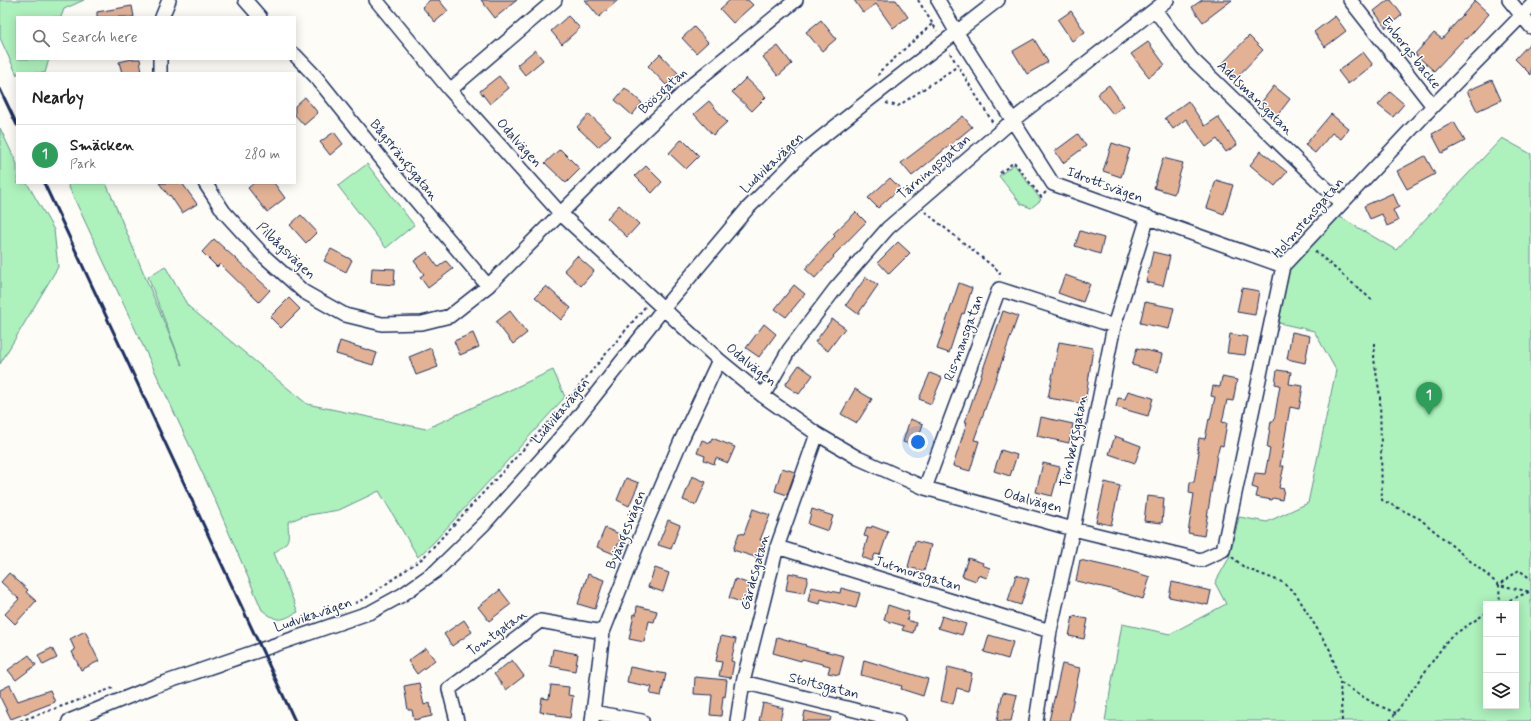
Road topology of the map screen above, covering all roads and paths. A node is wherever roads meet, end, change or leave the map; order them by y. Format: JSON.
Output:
{"nodes":[{"id":1,"x":168,"y":0,"type":"edge"},
{"id":2,"x":245,"y":0,"type":"edge"},
{"id":3,"x":376,"y":0,"type":"edge"},
{"id":4,"x":555,"y":0,"type":"edge"},
{"id":5,"x":796,"y":0,"type":"edge"},
{"id":6,"x":918,"y":0,"type":"edge"},
{"id":7,"x":938,"y":0,"type":"edge"},
{"id":8,"x":998,"y":0,"type":"edge"},
{"id":9,"x":1166,"y":0,"type":"edge"},
{"id":10,"x":1350,"y":0,"type":"edge"},
{"id":11,"x":1509,"y":0,"type":"edge"},
{"id":12,"x":1531,"y":6,"type":"edge"},
{"id":13,"x":1155,"y":10,"type":"junction"},
{"id":14,"x":162,"y":16,"type":"edge"},
{"id":15,"x":259,"y":16,"type":"edge"},
{"id":16,"x":1521,"y":16,"type":"junction"},
{"id":17,"x":932,"y":24,"type":"junction"},
{"id":18,"x":1531,"y":27,"type":"edge"},
{"id":19,"x":937,"y":31,"type":"dead end"},
{"id":20,"x":956,"y":33,"type":"junction"},
{"id":21,"x":948,"y":49,"type":"dead end"},
{"id":22,"x":296,"y":55,"type":"edge"},
{"id":23,"x":160,"y":60,"type":"edge"},
{"id":24,"x":958,"y":66,"type":"junction"},
{"id":25,"x":160,"y":72,"type":"edge"},
{"id":26,"x":878,"y":78,"type":"dead end"},
{"id":27,"x":450,"y":90,"type":"junction"},
{"id":28,"x":870,"y":99,"type":"junction"},
{"id":29,"x":1432,"y":106,"type":"junction"},
{"id":30,"x":1013,"y":120,"type":"junction"},
{"id":31,"x":998,"y":132,"type":"junction"},
{"id":32,"x":1000,"y":173,"type":"dead end"},
{"id":33,"x":206,"y":184,"type":"edge"},
{"id":34,"x":1053,"y":184,"type":"junction"},
{"id":35,"x":1341,"y":203,"type":"junction"},
{"id":36,"x":915,"y":204,"type":"junction"},
{"id":37,"x":561,"y":214,"type":"junction"},
{"id":38,"x":1148,"y":217,"type":"junction"},
{"id":39,"x":1305,"y":242,"type":"junction"},
{"id":40,"x":1283,"y":266,"type":"junction"},
{"id":41,"x":488,"y":286,"type":"junction"},
{"id":42,"x":998,"y":289,"type":"junction"},
{"id":43,"x":652,"y":298,"type":"junction"},
{"id":44,"x":1373,"y":301,"type":"dead end"},
{"id":45,"x":663,"y":309,"type":"junction"},
{"id":46,"x":1114,"y":326,"type":"junction"},
{"id":47,"x":1375,"y":343,"type":"dead end"},
{"id":48,"x":719,"y":360,"type":"junction"},
{"id":49,"x":763,"y":396,"type":"junction"},
{"id":50,"x":817,"y":434,"type":"junction"},
{"id":51,"x":925,"y":488,"type":"junction"},
{"id":52,"x":1073,"y":529,"type":"junction"},
{"id":53,"x":777,"y":547,"type":"junction"},
{"id":54,"x":1223,"y":550,"type":"junction"},
{"id":55,"x":1531,"y":579,"type":"edge"},
{"id":56,"x":1499,"y":585,"type":"junction"},
{"id":57,"x":1530,"y":592,"type":"edge"},
{"id":58,"x":352,"y":605,"type":"dead end"},
{"id":59,"x":1483,"y":616,"type":"edge"},
{"id":60,"x":1050,"y":631,"type":"junction"},
{"id":61,"x":603,"y":632,"type":"junction"},
{"id":62,"x":743,"y":682,"type":"junction"},
{"id":63,"x":1340,"y":682,"type":"junction"},
{"id":64,"x":115,"y":688,"type":"dead end"},
{"id":65,"x":1396,"y":713,"type":"junction"},
{"id":66,"x":592,"y":717,"type":"edge"},
{"id":67,"x":20,"y":721,"type":"edge"},
{"id":68,"x":69,"y":721,"type":"edge"},
{"id":69,"x":456,"y":721,"type":"edge"},
{"id":70,"x":642,"y":721,"type":"edge"},
{"id":71,"x":737,"y":721,"type":"edge"},
{"id":72,"x":898,"y":721,"type":"edge"},
{"id":73,"x":1036,"y":721,"type":"edge"},
{"id":74,"x":1342,"y":721,"type":"edge"},
{"id":75,"x":1390,"y":721,"type":"edge"}],
"edges":[{"from":1,"to":14,"type":"street"},
{"from":2,"to":15,"type":"street"},
{"from":3,"to":27,"type":"street","name":"Odalvägen"},
{"from":4,"to":27,"type":"street"},
{"from":5,"to":37,"type":"street","name":"Böösgatan"},
{"from":6,"to":17,"type":"path"},
{"from":7,"to":20,"type":"street","name":"Idrottsvägen"},
{"from":8,"to":20,"type":"street","name":"Ludvikavägen"},
{"from":9,"to":13,"type":"street","name":"Tärningsgatan"},
{"from":10,"to":29,"type":"street","name":"Enborgs backe"},
{"from":11,"to":16,"type":"street"},
{"from":12,"to":16,"type":"street","name":"Holmstensgatan"},
{"from":13,"to":30,"type":"street","name":"Tärningsgatan"},
{"from":13,"to":35,"type":"street","name":"Adelsmansgatan"},
{"from":16,"to":18,"type":"street"},
{"from":16,"to":29,"type":"street","name":"Holmstensgatan"},
{"from":17,"to":19,"type":"path"},
{"from":17,"to":26,"type":"path"},
{"from":20,"to":28,"type":"street","name":"Ludvikavägen"},
{"from":20,"to":30,"type":"street","name":"Idrottsvägen"},
{"from":21,"to":24,"type":"path"},
{"from":22,"to":41,"type":"street","name":"Bågsträngsgatan"},
{"from":23,"to":25,"type":"street"},
{"from":24,"to":28,"type":"path"},
{"from":24,"to":31,"type":"path"},
{"from":27,"to":37,"type":"street","name":"Odalvägen"},
{"from":28,"to":45,"type":"street","name":"Ludvikavägen"},
{"from":29,"to":35,"type":"street","name":"Holmstensgatan"},
{"from":30,"to":31,"type":"street","name":"Tärningsgatan"},
{"from":30,"to":34,"type":"street","name":"Idrottsvägen"},
{"from":31,"to":36,"type":"street","name":"Tärningsgatan"},
{"from":32,"to":34,"type":"path"},
{"from":33,"to":41,"type":"street","name":"Pilbågsvägen"},
{"from":34,"to":38,"type":"street","name":"Idrottsvägen"},
{"from":35,"to":39,"type":"street","name":"Holmstensgatan"},
{"from":36,"to":42,"type":"path"},
{"from":36,"to":49,"type":"street","name":"Tärningsgatan"},
{"from":37,"to":41,"type":"street","name":"Pilbågsvägen"},
{"from":37,"to":43,"type":"street","name":"Odalvägen"},
{"from":38,"to":40,"type":"street","name":"Idrottsvägen"},
{"from":38,"to":46,"type":"street","name":"Törnbergsgatan"},
{"from":39,"to":40,"type":"street","name":"Holmstensgatan"},
{"from":39,"to":44,"type":"path"},
{"from":40,"to":54,"type":"street","name":"Holmstensgatan"},
{"from":42,"to":46,"type":"street","name":"Rismansgatan"},
{"from":42,"to":51,"type":"street","name":"Rismansgatan"},
{"from":43,"to":45,"type":"street","name":"Odalvägen"},
{"from":43,"to":58,"type":"path"},
{"from":45,"to":48,"type":"street","name":"Odalvägen"},
{"from":45,"to":68,"type":"street","name":"Ludvikavägen"},
{"from":46,"to":52,"type":"street","name":"Törnbergsgatan"},
{"from":47,"to":56,"type":"path"},
{"from":48,"to":49,"type":"street","name":"Odalvägen"},
{"from":48,"to":61,"type":"street","name":"Byängesvägen"},
{"from":49,"to":50,"type":"street","name":"Odalvägen"},
{"from":50,"to":51,"type":"street","name":"Odalvägen"},
{"from":50,"to":53,"type":"street","name":"Gärdesgatan"},
{"from":51,"to":52,"type":"street","name":"Odalvägen"},
{"from":52,"to":54,"type":"street","name":"Odalvägen"},
{"from":52,"to":60,"type":"street","name":"Törnbergsgatan"},
{"from":53,"to":60,"type":"street","name":"Jutmorsgatan"},
{"from":53,"to":62,"type":"street","name":"Gärdesgatan"},
{"from":54,"to":63,"type":"path"},
{"from":55,"to":56,"type":"path"},
{"from":56,"to":57,"type":"path"},
{"from":56,"to":57,"type":"path"},
{"from":59,"to":65,"type":"path"},
{"from":60,"to":73,"type":"street","name":"Törnbergsgatan"},
{"from":61,"to":66,"type":"street","name":"Byängesvägen"},
{"from":61,"to":69,"type":"street","name":"Tomtgatan"},
{"from":62,"to":71,"type":"street","name":"Gärdesgatan"},
{"from":62,"to":72,"type":"street","name":"Stoltsgatan"},
{"from":63,"to":65,"type":"path"},
{"from":63,"to":74,"type":"path"},
{"from":64,"to":67,"type":"path"},
{"from":65,"to":75,"type":"path"},
{"from":66,"to":70,"type":"street"}]}
